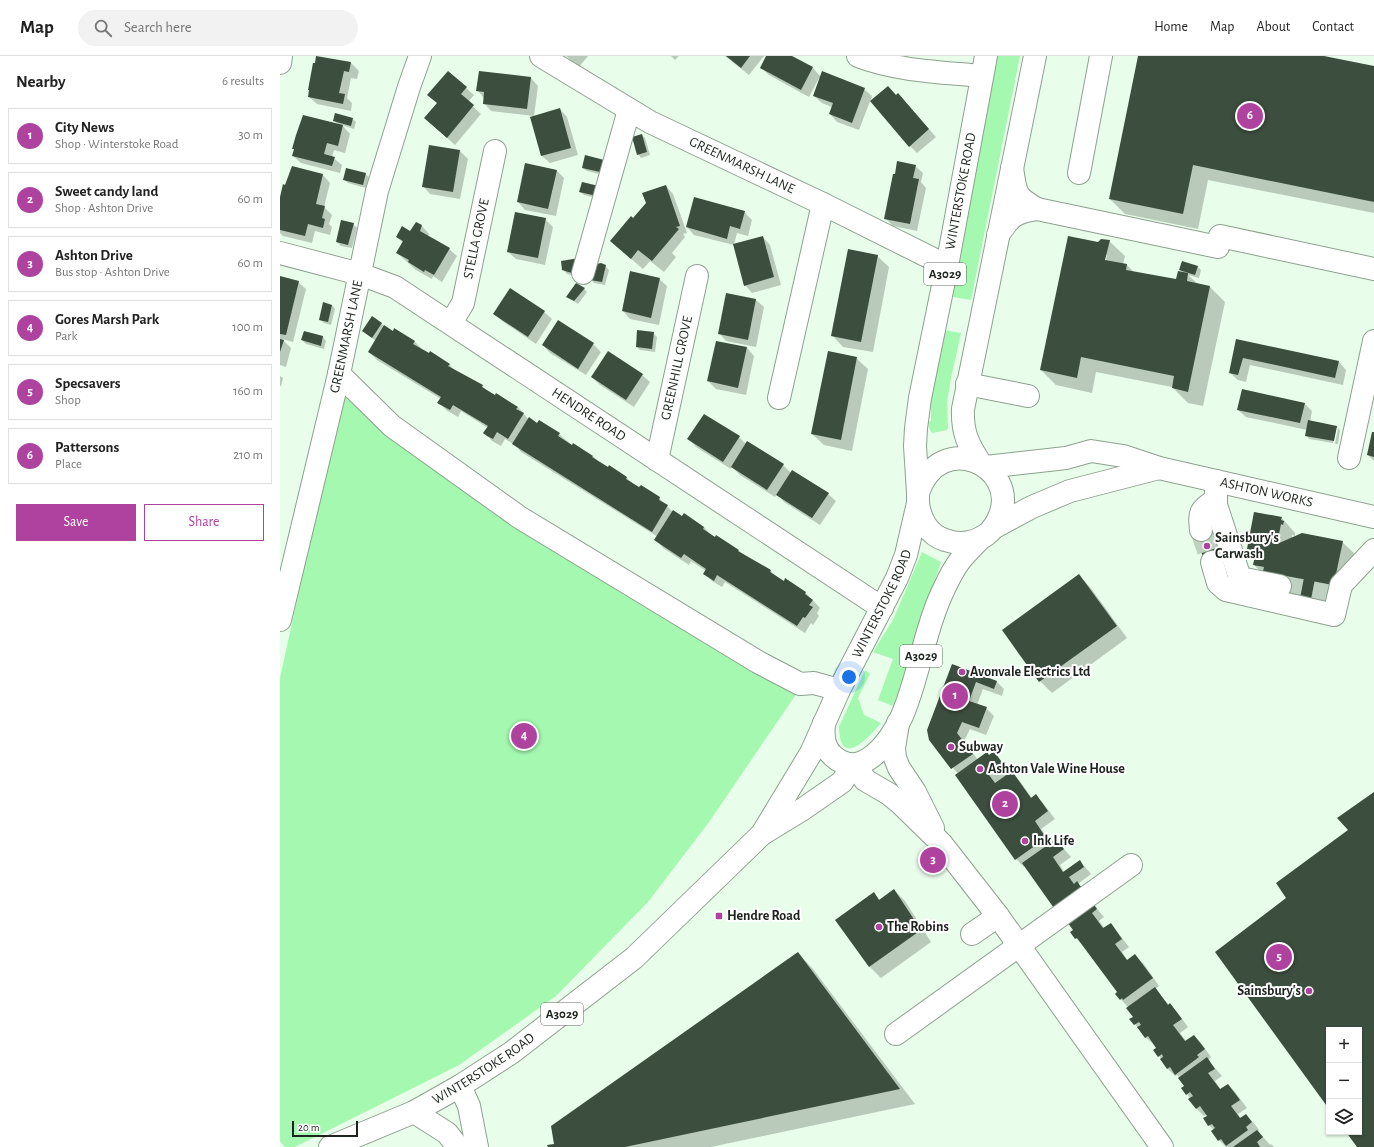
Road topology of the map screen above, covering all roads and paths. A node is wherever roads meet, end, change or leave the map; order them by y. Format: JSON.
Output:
{"nodes":[{"id":1,"x":282,"y":56,"type":"edge"},
{"id":2,"x":420,"y":56,"type":"edge"},
{"id":3,"x":540,"y":56,"type":"edge"},
{"id":4,"x":858,"y":56,"type":"edge"},
{"id":5,"x":1035,"y":56,"type":"edge"},
{"id":6,"x":1101,"y":56,"type":"edge"},
{"id":7,"x":280,"y":63,"type":"edge"},
{"id":8,"x":984,"y":66,"type":"edge"},
{"id":9,"x":629,"y":110,"type":"junction"},
{"id":10,"x":495,"y":151,"type":"dead end"},
{"id":11,"x":1012,"y":168,"type":"junction"},
{"id":12,"x":1079,"y":173,"type":"dead end"},
{"id":13,"x":823,"y":204,"type":"junction"},
{"id":14,"x":1037,"y":209,"type":"junction"},
{"id":15,"x":998,"y":235,"type":"junction"},
{"id":16,"x":280,"y":253,"type":"edge"},
{"id":17,"x":947,"y":266,"type":"junction"},
{"id":18,"x":1374,"y":268,"type":"edge"},
{"id":19,"x":583,"y":273,"type":"dead end"},
{"id":20,"x":360,"y":274,"type":"junction"},
{"id":21,"x":697,"y":276,"type":"dead end"},
{"id":22,"x":451,"y":323,"type":"junction"},
{"id":23,"x":1374,"y":341,"type":"edge"},
{"id":24,"x":339,"y":374,"type":"junction"},
{"id":25,"x":967,"y":384,"type":"junction"},
{"id":26,"x":1028,"y":396,"type":"dead end"},
{"id":27,"x":779,"y":398,"type":"dead end"},
{"id":28,"x":1349,"y":458,"type":"dead end"},
{"id":29,"x":657,"y":460,"type":"junction"},
{"id":30,"x":984,"y":465,"type":"junction"},
{"id":31,"x":1159,"y":468,"type":"junction"},
{"id":32,"x":1216,"y":490,"type":"junction"},
{"id":33,"x":918,"y":498,"type":"junction"},
{"id":34,"x":1374,"y":517,"type":"edge"},
{"id":35,"x":1201,"y":530,"type":"tunnel mouth"},
{"id":36,"x":987,"y":533,"type":"junction"},
{"id":37,"x":1374,"y":550,"type":"edge"},
{"id":38,"x":1212,"y":562,"type":"tunnel mouth"},
{"id":39,"x":1280,"y":586,"type":"tunnel mouth"},
{"id":40,"x":882,"y":608,"type":"junction"},
{"id":41,"x":280,"y":620,"type":"edge"},
{"id":42,"x":839,"y":690,"type":"junction"},
{"id":43,"x":898,"y":722,"type":"junction"},
{"id":44,"x":824,"y":723,"type":"junction"},
{"id":45,"x":854,"y":765,"type":"junction"},
{"id":46,"x":762,"y":834,"type":"junction"},
{"id":47,"x":942,"y":843,"type":"junction"},
{"id":48,"x":1131,"y":866,"type":"dead end"},
{"id":49,"x":998,"y":916,"type":"junction"},
{"id":50,"x":972,"y":934,"type":"dead end"},
{"id":51,"x":1018,"y":946,"type":"junction"},
{"id":52,"x":896,"y":1034,"type":"dead end"},
{"id":53,"x":460,"y":1086,"type":"junction"},
{"id":54,"x":414,"y":1112,"type":"junction"},
{"id":55,"x":330,"y":1147,"type":"edge"},
{"id":56,"x":458,"y":1147,"type":"edge"},
{"id":57,"x":477,"y":1147,"type":"edge"},
{"id":58,"x":1162,"y":1147,"type":"edge"}],
"edges":[{"from":1,"to":7,"type":"main road"},
{"from":2,"to":20,"type":"main road","name":"GREENMARSH LANE"},
{"from":3,"to":9,"type":"main road","name":"GREENMARSH LANE"},
{"from":4,"to":8,"type":"main road"},
{"from":5,"to":11,"type":"main road","name":"WINTERSTOKE ROAD","number":"A3029"},
{"from":6,"to":12,"type":"main road"},
{"from":8,"to":17,"type":"main road","name":"WINTERSTOKE ROAD","number":"A3029"},
{"from":9,"to":13,"type":"main road","name":"GREENMARSH LANE"},
{"from":9,"to":19,"type":"main road"},
{"from":10,"to":22,"type":"main road","name":"STELLA GROVE"},
{"from":11,"to":14,"type":"main road"},
{"from":11,"to":15,"type":"main road","name":"WINTERSTOKE ROAD","number":"A3029"},
{"from":13,"to":17,"type":"main road","name":"GREENMARSH LANE"},
{"from":13,"to":27,"type":"main road"},
{"from":14,"to":15,"type":"main road"},
{"from":14,"to":18,"type":"main road"},
{"from":15,"to":25,"type":"main road","name":"WINTERSTOKE ROAD","number":"A3029"},
{"from":16,"to":20,"type":"main road","name":"HENDRE ROAD"},
{"from":17,"to":33,"type":"main road","name":"WINTERSTOKE ROAD","number":"A3029"},
{"from":20,"to":22,"type":"main road","name":"HENDRE ROAD"},
{"from":20,"to":24,"type":"main road","name":"GREENMARSH LANE"},
{"from":21,"to":29,"type":"main road","name":"GREENHILL GROVE"},
{"from":22,"to":29,"type":"main road","name":"HENDRE ROAD"},
{"from":23,"to":28,"type":"main road"},
{"from":24,"to":41,"type":"main road","name":"GREENMARSH LANE"},
{"from":24,"to":42,"type":"main road"},
{"from":25,"to":26,"type":"main road"},
{"from":25,"to":30,"type":"main road","name":"WINTERSTOKE ROAD","number":"A3029"},
{"from":29,"to":40,"type":"main road","name":"HENDRE ROAD"},
{"from":30,"to":31,"type":"main road","name":"ASHTON WORKS"},
{"from":30,"to":33,"type":"main road","name":"WINTERSTOKE ROAD","number":"A3029"},
{"from":30,"to":36,"type":"main road","name":"WINTERSTOKE ROAD","number":"A3029"},
{"from":31,"to":32,"type":"main road","name":"ASHTON WORKS"},
{"from":31,"to":36,"type":"main road","name":"ASHTON WORKS"},
{"from":32,"to":34,"type":"main road","name":"ASHTON WORKS"},
{"from":32,"to":35,"type":"main road"},
{"from":32,"to":39,"type":"main road"},
{"from":33,"to":36,"type":"main road","name":"WINTERSTOKE ROAD","number":"A3029"},
{"from":33,"to":40,"type":"main road","name":"WINTERSTOKE ROAD","number":"A3029"},
{"from":36,"to":43,"type":"main road","name":"WINTERSTOKE ROAD","number":"A3029"},
{"from":37,"to":38,"type":"main road"},
{"from":40,"to":42,"type":"main road","name":"WINTERSTOKE ROAD","number":"A3029"},
{"from":42,"to":44,"type":"main road","name":"WINTERSTOKE ROAD","number":"A3029"},
{"from":43,"to":45,"type":"main road","name":"WINTERSTOKE ROAD","number":"A3029"},
{"from":43,"to":47,"type":"main road"},
{"from":44,"to":45,"type":"main road","name":"WINTERSTOKE ROAD","number":"A3029"},
{"from":44,"to":46,"type":"main road","name":"WINTERSTOKE ROAD","number":"A3029"},
{"from":45,"to":46,"type":"main road","name":"WINTERSTOKE ROAD","number":"A3029"},
{"from":45,"to":47,"type":"main road"},
{"from":46,"to":53,"type":"main road","name":"WINTERSTOKE ROAD","number":"A3029"},
{"from":47,"to":49,"type":"main road"},
{"from":48,"to":51,"type":"main road"},
{"from":49,"to":50,"type":"main road"},
{"from":49,"to":51,"type":"main road"},
{"from":51,"to":52,"type":"main road"},
{"from":51,"to":58,"type":"main road"},
{"from":53,"to":54,"type":"main road","name":"WINTERSTOKE ROAD","number":"A3029"},
{"from":53,"to":57,"type":"main road"},
{"from":54,"to":55,"type":"main road","name":"WINTERSTOKE ROAD","number":"A3029"},
{"from":54,"to":56,"type":"main road"}]}
